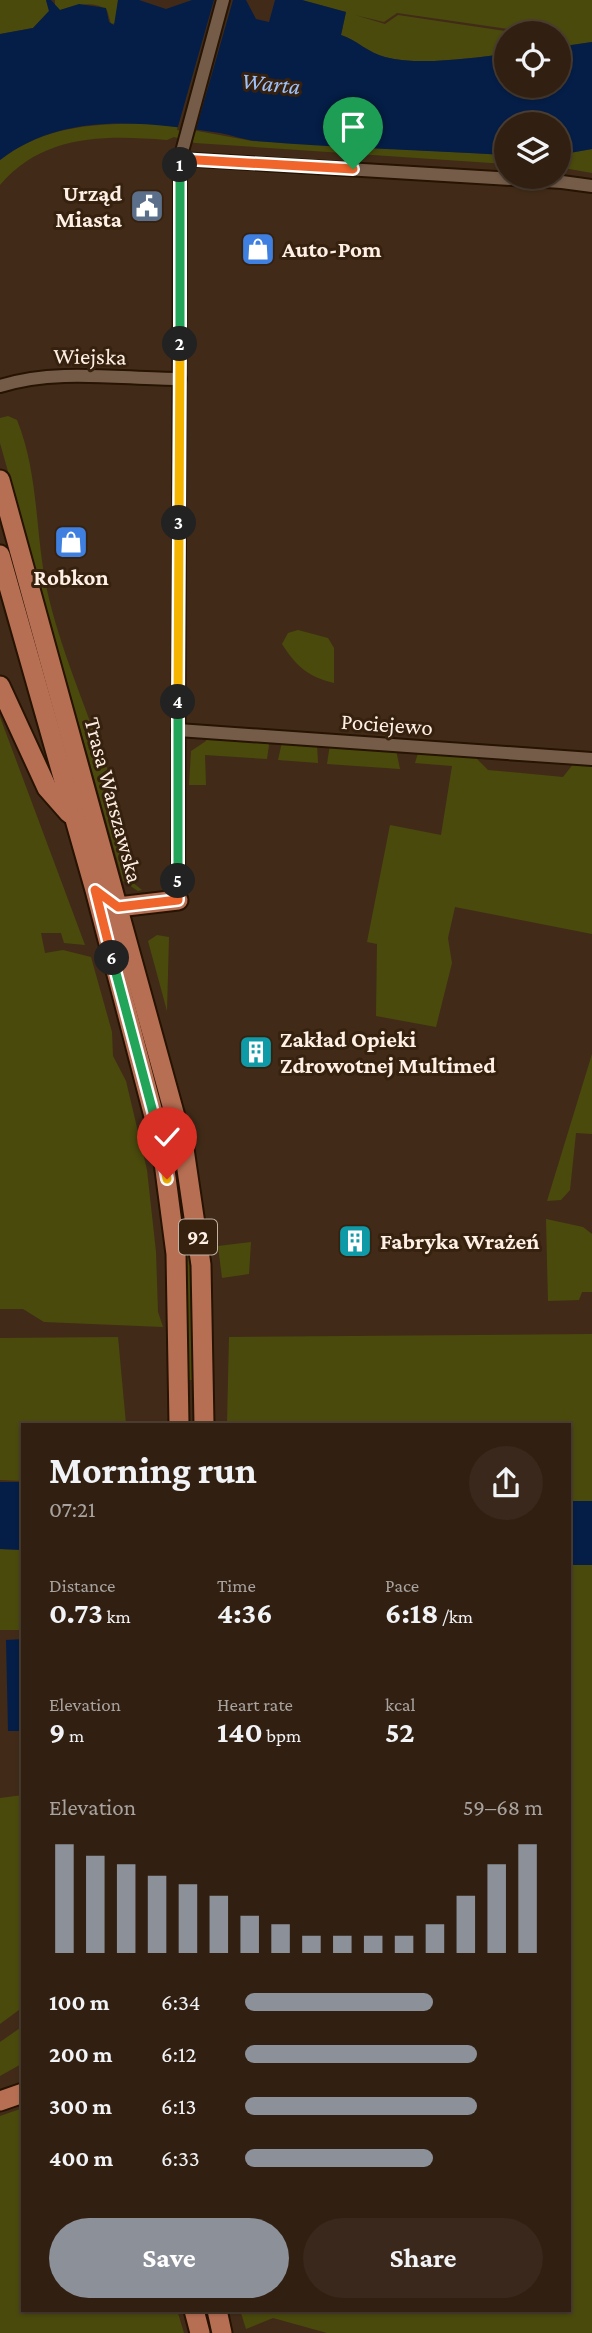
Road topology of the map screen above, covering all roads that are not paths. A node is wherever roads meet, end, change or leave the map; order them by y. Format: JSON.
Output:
{"nodes":[{"id":1,"x":223,"y":0,"type":"edge"},
{"id":2,"x":180,"y":159,"type":"junction"},
{"id":3,"x":592,"y":186,"type":"edge"},
{"id":4,"x":180,"y":379,"type":"junction"},
{"id":5,"x":0,"y":386,"type":"edge"},
{"id":6,"x":0,"y":480,"type":"edge"},
{"id":7,"x":0,"y":555,"type":"edge"},
{"id":8,"x":0,"y":686,"type":"edge"},
{"id":9,"x":178,"y":730,"type":"junction"},
{"id":10,"x":592,"y":759,"type":"edge"},
{"id":11,"x":74,"y":819,"type":"junction"},
{"id":12,"x":95,"y":890,"type":"junction"},
{"id":13,"x":178,"y":900,"type":"joint"},
{"id":14,"x":118,"y":907,"type":"junction"},
{"id":15,"x":179,"y":1423,"type":"edge"},
{"id":16,"x":204,"y":1423,"type":"edge"},
{"id":17,"x":21,"y":2094,"type":"edge"},
{"id":18,"x":0,"y":2101,"type":"edge"},
{"id":19,"x":195,"y":2312,"type":"edge"},
{"id":20,"x":217,"y":2312,"type":"edge"},
{"id":21,"x":200,"y":2333,"type":"edge"},
{"id":22,"x":222,"y":2333,"type":"edge"}],
"edges":[{"from":1,"to":2,"type":"street"},
{"from":2,"to":3,"type":"street"},
{"from":2,"to":4,"type":"street"},
{"from":4,"to":5,"type":"street","name":"Wiejska"},
{"from":4,"to":9,"type":"street"},
{"from":6,"to":14,"type":"main road","name":"Trasa Warszawska","number":"92"},
{"from":7,"to":11,"type":"main road","name":"Trasa Warszawska","number":"92"},
{"from":8,"to":11,"type":"main road"},
{"from":9,"to":10,"type":"street","name":"Pociejewo"},
{"from":9,"to":13,"type":"street"},
{"from":11,"to":12,"type":"main road","name":"Trasa Warszawska","number":"92"},
{"from":12,"to":14,"type":"main road"},
{"from":12,"to":15,"type":"main road","name":"Trasa Warszawska","number":"92"},
{"from":13,"to":14,"type":"main road"},
{"from":14,"to":16,"type":"main road","name":"Trasa Warszawska","number":"92"},
{"from":17,"to":18,"type":"main road"},
{"from":19,"to":21,"type":"main road"},
{"from":20,"to":22,"type":"main road"}]}
